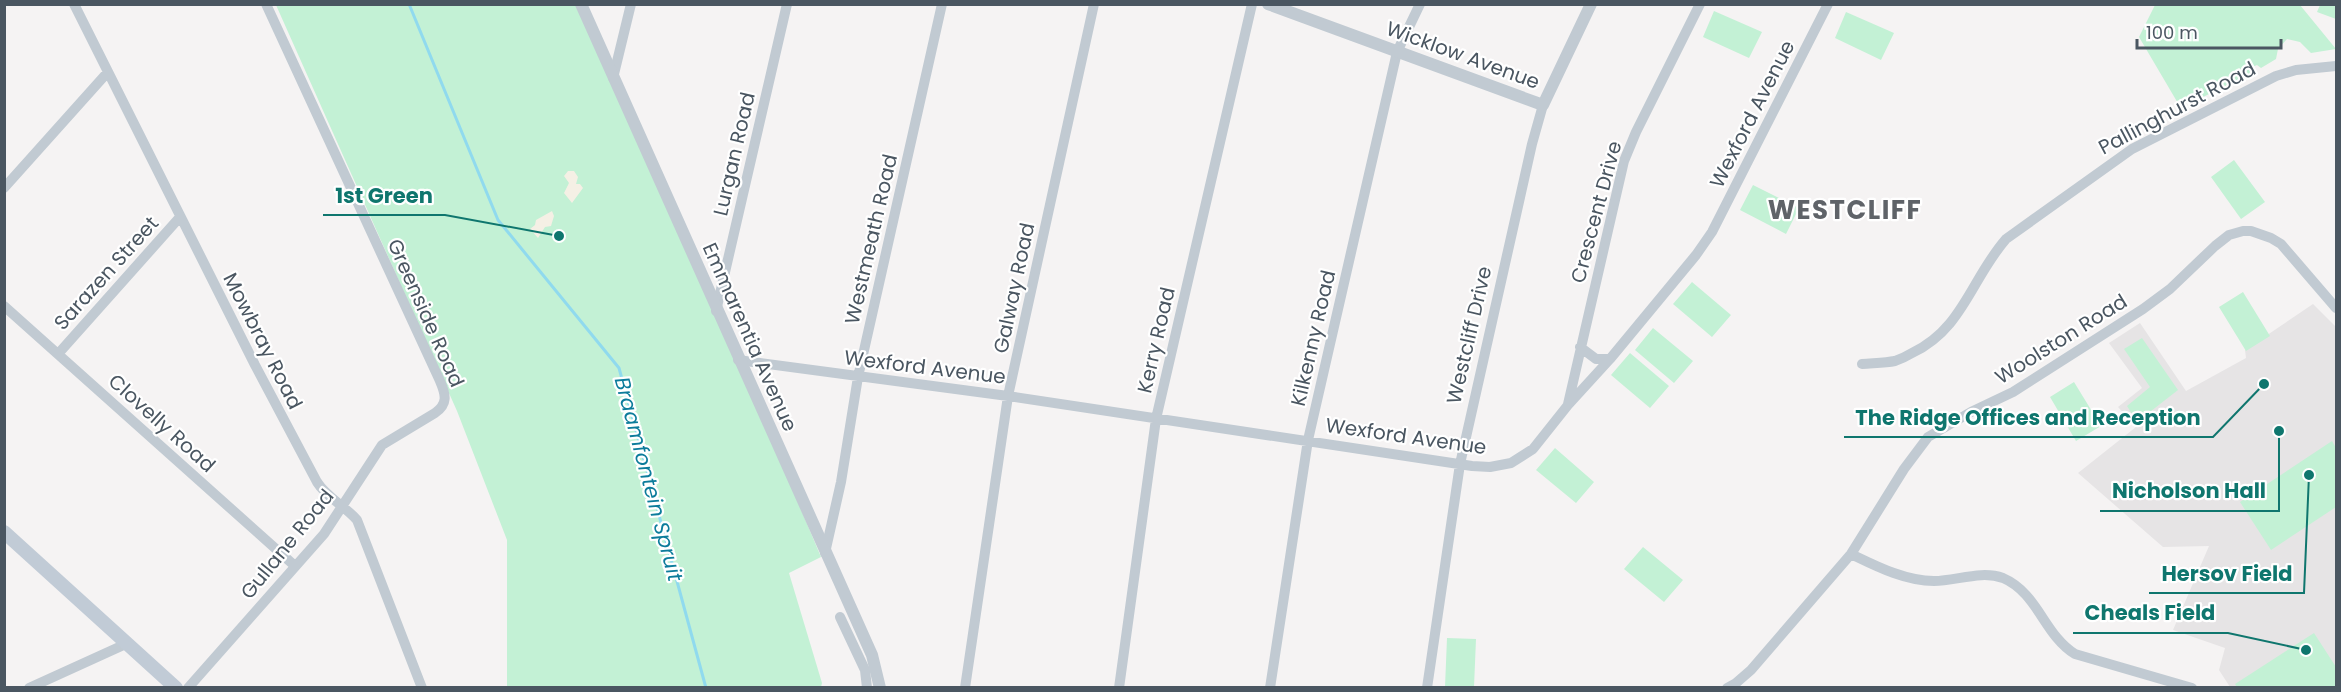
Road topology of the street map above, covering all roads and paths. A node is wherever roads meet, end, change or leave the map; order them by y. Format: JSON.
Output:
{"nodes":[{"id":1,"x":74,"y":4,"type":"edge"},
{"id":2,"x":267,"y":4,"type":"edge"},
{"id":3,"x":580,"y":4,"type":"edge"},
{"id":4,"x":630,"y":4,"type":"edge"},
{"id":5,"x":787,"y":4,"type":"edge"},
{"id":6,"x":942,"y":4,"type":"edge"},
{"id":7,"x":1094,"y":4,"type":"edge"},
{"id":8,"x":1252,"y":4,"type":"edge"},
{"id":9,"x":1268,"y":4,"type":"edge"},
{"id":10,"x":1420,"y":4,"type":"edge"},
{"id":11,"x":1591,"y":4,"type":"edge"},
{"id":12,"x":1700,"y":4,"type":"edge"},
{"id":13,"x":1828,"y":4,"type":"edge"},
{"id":14,"x":1397,"y":52,"type":"junction"},
{"id":15,"x":2337,"y":66,"type":"edge"},
{"id":16,"x":107,"y":73,"type":"junction"},
{"id":17,"x":613,"y":78,"type":"junction"},
{"id":18,"x":1542,"y":105,"type":"junction"},
{"id":19,"x":4,"y":188,"type":"edge"},
{"id":20,"x":180,"y":217,"type":"junction"},
{"id":21,"x":4,"y":306,"type":"edge"},
{"id":22,"x":2337,"y":308,"type":"edge"},
{"id":23,"x":716,"y":311,"type":"junction"},
{"id":24,"x":1580,"y":347,"type":"junction"},
{"id":25,"x":58,"y":354,"type":"junction"},
{"id":26,"x":1610,"y":359,"type":"junction"},
{"id":27,"x":738,"y":360,"type":"junction"},
{"id":28,"x":1862,"y":364,"type":"dead end"},
{"id":29,"x":858,"y":377,"type":"junction"},
{"id":30,"x":1008,"y":396,"type":"junction"},
{"id":31,"x":1568,"y":405,"type":"junction"},
{"id":32,"x":443,"y":406,"type":"joint"},
{"id":33,"x":1156,"y":419,"type":"junction"},
{"id":34,"x":1308,"y":440,"type":"junction"},
{"id":35,"x":1460,"y":465,"type":"junction"},
{"id":36,"x":343,"y":506,"type":"junction"},
{"id":37,"x":4,"y":532,"type":"edge"},
{"id":38,"x":825,"y":553,"type":"junction"},
{"id":39,"x":1851,"y":554,"type":"junction"},
{"id":40,"x":295,"y":566,"type":"junction"},
{"id":41,"x":840,"y":617,"type":"dead end"},
{"id":42,"x":128,"y":643,"type":"junction"},
{"id":43,"x":29,"y":687,"type":"edge"},
{"id":44,"x":176,"y":687,"type":"edge"},
{"id":45,"x":188,"y":687,"type":"edge"},
{"id":46,"x":422,"y":687,"type":"edge"},
{"id":47,"x":867,"y":687,"type":"edge"},
{"id":48,"x":880,"y":687,"type":"edge"},
{"id":49,"x":965,"y":687,"type":"edge"},
{"id":50,"x":1119,"y":687,"type":"edge"},
{"id":51,"x":1270,"y":687,"type":"edge"},
{"id":52,"x":1427,"y":687,"type":"edge"},
{"id":53,"x":1729,"y":687,"type":"edge"},
{"id":54,"x":2192,"y":687,"type":"edge"}],
"edges":[{"from":1,"to":16,"type":"street","name":"Mowbray Road"},
{"from":2,"to":32,"type":"street","name":"Greenside Road"},
{"from":3,"to":17,"type":"street","name":"Emmarentia Avenue"},
{"from":4,"to":17,"type":"street"},
{"from":5,"to":23,"type":"street","name":"Lurgan Road"},
{"from":6,"to":29,"type":"street","name":"Westmeath Road"},
{"from":7,"to":30,"type":"street","name":"Galway Road"},
{"from":8,"to":33,"type":"street","name":"Kerry Road"},
{"from":9,"to":14,"type":"street","name":"Wicklow Avenue"},
{"from":10,"to":14,"type":"street","name":"Kilkenny Road"},
{"from":11,"to":18,"type":"street","name":"Westcliff Drive"},
{"from":12,"to":24,"type":"street","name":"Crescent Drive"},
{"from":13,"to":26,"type":"street","name":"Wexford Avenue"},
{"from":14,"to":18,"type":"street","name":"Wicklow Avenue"},
{"from":14,"to":34,"type":"street","name":"Kilkenny Road"},
{"from":15,"to":28,"type":"street","name":"Pallinghurst Road"},
{"from":16,"to":19,"type":"street"},
{"from":16,"to":20,"type":"street","name":"Mowbray Road"},
{"from":17,"to":23,"type":"street","name":"Emmarentia Avenue"},
{"from":18,"to":35,"type":"street","name":"Westcliff Drive"},
{"from":20,"to":25,"type":"street","name":"Sarazen Street"},
{"from":20,"to":36,"type":"street","name":"Mowbray Road"},
{"from":21,"to":25,"type":"street","name":"Clovelly Road"},
{"from":22,"to":39,"type":"street","name":"Woolston Road"},
{"from":23,"to":27,"type":"street","name":"Emmarentia Avenue"},
{"from":24,"to":26,"type":"street"},
{"from":24,"to":31,"type":"street","name":"Crescent Drive"},
{"from":25,"to":40,"type":"street","name":"Clovelly Road"},
{"from":26,"to":31,"type":"street","name":"Wexford Avenue"},
{"from":27,"to":29,"type":"street","name":"Wexford Avenue"},
{"from":27,"to":38,"type":"street","name":"Emmarentia Avenue"},
{"from":29,"to":30,"type":"street","name":"Wexford Avenue"},
{"from":29,"to":38,"type":"street","name":"Westmeath Road"},
{"from":30,"to":33,"type":"street","name":"Wexford Avenue"},
{"from":30,"to":49,"type":"street","name":"Galway Road"},
{"from":31,"to":35,"type":"street","name":"Wexford Avenue"},
{"from":32,"to":36,"type":"street","name":"Gullane Road"},
{"from":33,"to":34,"type":"street","name":"Wexford Avenue"},
{"from":33,"to":50,"type":"street","name":"Kerry Road"},
{"from":34,"to":35,"type":"street","name":"Wexford Avenue"},
{"from":34,"to":51,"type":"street","name":"Kilkenny Road"},
{"from":35,"to":52,"type":"street","name":"Westcliff Drive"},
{"from":36,"to":40,"type":"street","name":"Gullane Road"},
{"from":36,"to":46,"type":"street","name":"Mowbray Road"},
{"from":37,"to":42,"type":"main road"},
{"from":38,"to":48,"type":"street","name":"Emmarentia Avenue"},
{"from":39,"to":53,"type":"street","name":"Woolston Road"},
{"from":39,"to":54,"type":"street"},
{"from":40,"to":45,"type":"street","name":"Gullane Road"},
{"from":41,"to":47,"type":"street"},
{"from":42,"to":43,"type":"street"},
{"from":42,"to":44,"type":"main road"}]}
